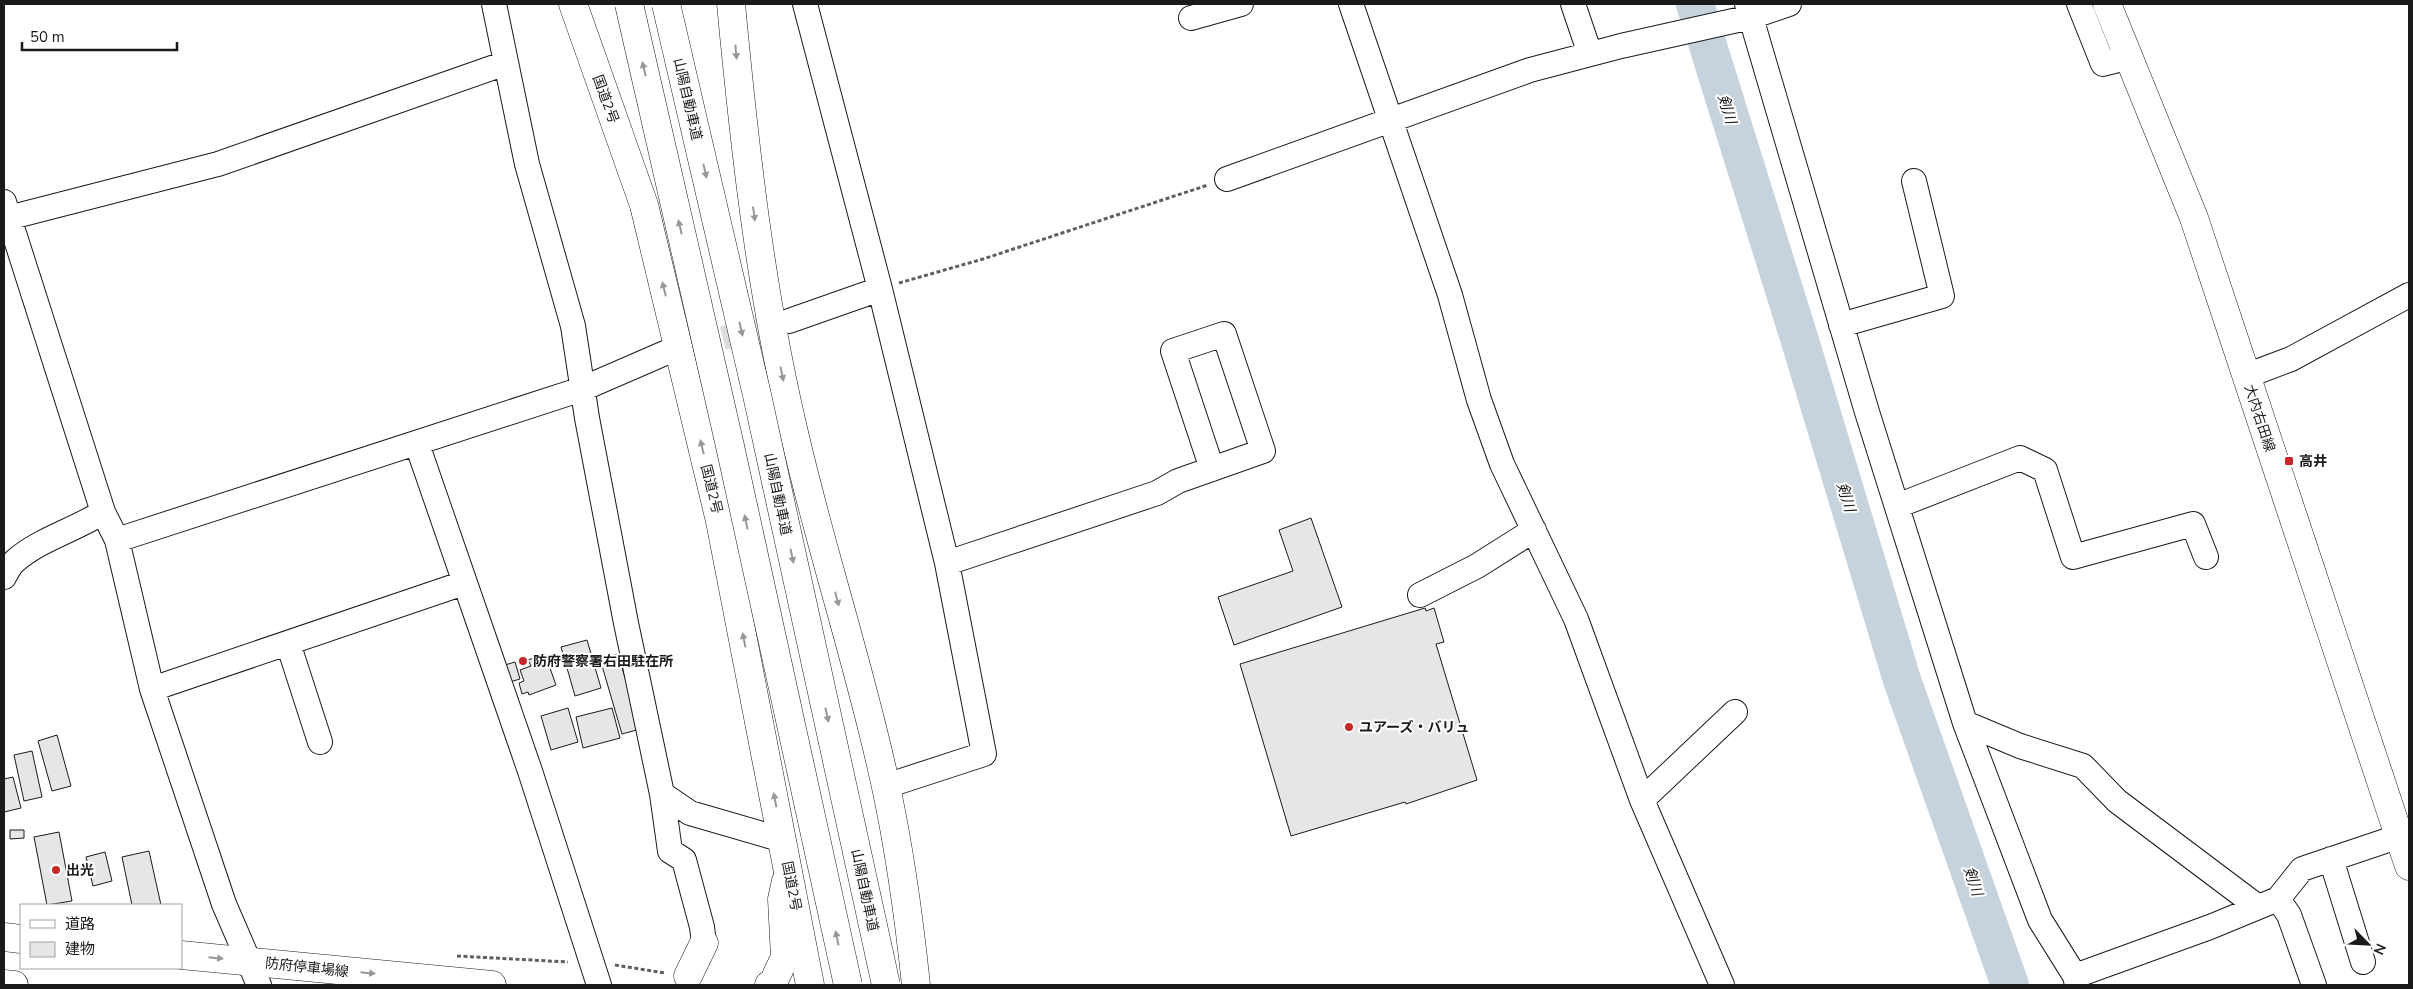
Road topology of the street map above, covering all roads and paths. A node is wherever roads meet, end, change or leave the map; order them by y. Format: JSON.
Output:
{"nodes":[{"id":1,"x":494,"y":4,"type":"edge"},
{"id":2,"x":573,"y":4,"type":"edge"},
{"id":3,"x":629,"y":4,"type":"edge"},
{"id":4,"x":666,"y":4,"type":"edge"},
{"id":5,"x":731,"y":4,"type":"edge"},
{"id":6,"x":805,"y":4,"type":"edge"},
{"id":7,"x":1241,"y":4,"type":"edge"},
{"id":8,"x":1351,"y":4,"type":"edge"},
{"id":9,"x":1573,"y":4,"type":"edge"},
{"id":10,"x":1789,"y":4,"type":"edge"},
{"id":11,"x":2079,"y":4,"type":"edge"},
{"id":12,"x":2108,"y":4,"type":"edge"},
{"id":13,"x":1749,"y":10,"type":"edge"},
{"id":14,"x":1191,"y":18,"type":"dead end"},
{"id":15,"x":1590,"y":54,"type":"junction"},
{"id":16,"x":2130,"y":57,"type":"junction"},
{"id":17,"x":506,"y":63,"type":"junction"},
{"id":18,"x":1391,"y":121,"type":"junction"},
{"id":19,"x":1227,"y":178,"type":"joint"},
{"id":20,"x":1914,"y":181,"type":"dead end"},
{"id":21,"x":6,"y":212,"type":"edge"},
{"id":22,"x":880,"y":289,"type":"junction"},
{"id":23,"x":2409,"y":295,"type":"edge"},
{"id":24,"x":789,"y":321,"type":"tunnel mouth"},
{"id":25,"x":1841,"y":325,"type":"junction"},
{"id":26,"x":665,"y":353,"type":"tunnel mouth"},
{"id":27,"x":2246,"y":376,"type":"junction"},
{"id":28,"x":582,"y":389,"type":"junction"},
{"id":29,"x":417,"y":444,"type":"junction"},
{"id":30,"x":1212,"y":469,"type":"junction"},
{"id":31,"x":1897,"y":506,"type":"junction"},
{"id":32,"x":102,"y":512,"type":"junction"},
{"id":33,"x":1534,"y":530,"type":"junction"},
{"id":34,"x":118,"y":540,"type":"junction"},
{"id":35,"x":2206,"y":557,"type":"dead end"},
{"id":36,"x":947,"y":563,"type":"junction"},
{"id":37,"x":7,"y":566,"type":"edge"},
{"id":38,"x":464,"y":583,"type":"junction"},
{"id":39,"x":1420,"y":595,"type":"dead end"},
{"id":40,"x":288,"y":643,"type":"junction"},
{"id":41,"x":152,"y":690,"type":"junction"},
{"id":42,"x":1735,"y":712,"type":"dead end"},
{"id":43,"x":1965,"y":724,"type":"junction"},
{"id":44,"x":320,"y":742,"type":"dead end"},
{"id":45,"x":886,"y":786,"type":"junction"},
{"id":46,"x":662,"y":794,"type":"junction"},
{"id":47,"x":1642,"y":800,"type":"junction"},
{"id":48,"x":2404,"y":834,"type":"edge"},
{"id":49,"x":783,"y":840,"type":"junction"},
{"id":50,"x":2331,"y":859,"type":"junction"},
{"id":51,"x":2409,"y":866,"type":"edge"},
{"id":52,"x":788,"y":869,"type":"junction"},
{"id":53,"x":2268,"y":903,"type":"junction"},
{"id":54,"x":4,"y":937,"type":"edge"},
{"id":55,"x":20,"y":939,"type":"edge"},
{"id":56,"x":704,"y":943,"type":"joint"},
{"id":57,"x":182,"y":955,"type":"edge"},
{"id":58,"x":2363,"y":962,"type":"dead end"},
{"id":59,"x":255,"y":974,"type":"edge"},
{"id":60,"x":688,"y":981,"type":"edge"},
{"id":61,"x":2076,"y":981,"type":"edge"},
{"id":62,"x":4,"y":984,"type":"edge"},
{"id":63,"x":14,"y":985,"type":"edge"},
{"id":64,"x":492,"y":985,"type":"edge"},
{"id":65,"x":599,"y":985,"type":"edge"},
{"id":66,"x":769,"y":985,"type":"edge"},
{"id":67,"x":810,"y":985,"type":"edge"},
{"id":68,"x":848,"y":985,"type":"edge"},
{"id":69,"x":886,"y":985,"type":"edge"},
{"id":70,"x":916,"y":985,"type":"edge"},
{"id":71,"x":1722,"y":985,"type":"edge"},
{"id":72,"x":2314,"y":985,"type":"edge"}],
"edges":[{"from":1,"to":17,"type":"street"},
{"from":49,"to":2,"type":"main road","name":"国道2号","one_way":true},
{"from":68,"to":3,"type":"main road","one_way":true,"bridge":true},
{"from":4,"to":69,"type":"main road","name":"山陽自動車道","one_way":true,"bridge":true},
{"from":5,"to":45,"type":"main road","one_way":true},
{"from":6,"to":22,"type":"street"},
{"from":7,"to":14,"type":"street"},
{"from":8,"to":18,"type":"street"},
{"from":9,"to":15,"type":"street"},
{"from":10,"to":13,"type":"street"},
{"from":11,"to":16,"type":"street"},
{"from":12,"to":16,"type":"main road","name":"大内右田線"},
{"from":13,"to":15,"type":"street"},
{"from":13,"to":25,"type":"street"},
{"from":15,"to":18,"type":"street"},
{"from":16,"to":27,"type":"main road","name":"大内右田線"},
{"from":17,"to":21,"type":"street"},
{"from":17,"to":28,"type":"street"},
{"from":18,"to":19,"type":"street"},
{"from":18,"to":33,"type":"street"},
{"from":19,"to":22,"type":"path"},
{"from":20,"to":25,"type":"street"},
{"from":21,"to":32,"type":"street"},
{"from":22,"to":24,"type":"street"},
{"from":22,"to":36,"type":"street"},
{"from":23,"to":27,"type":"street"},
{"from":25,"to":31,"type":"street"},
{"from":26,"to":28,"type":"street"},
{"from":27,"to":48,"type":"main road","name":"大内右田線"},
{"from":28,"to":29,"type":"street"},
{"from":28,"to":46,"type":"street"},
{"from":29,"to":34,"type":"street"},
{"from":29,"to":38,"type":"street"},
{"from":30,"to":30,"type":"street"},
{"from":30,"to":36,"type":"street"},
{"from":31,"to":35,"type":"street"},
{"from":31,"to":43,"type":"street"},
{"from":32,"to":34,"type":"street"},
{"from":32,"to":37,"type":"street"},
{"from":33,"to":39,"type":"street"},
{"from":33,"to":47,"type":"street"},
{"from":34,"to":41,"type":"street"},
{"from":36,"to":45,"type":"street"},
{"from":38,"to":40,"type":"street"},
{"from":38,"to":65,"type":"street"},
{"from":40,"to":41,"type":"street"},
{"from":40,"to":44,"type":"street"},
{"from":41,"to":59,"type":"street"},
{"from":42,"to":47,"type":"street"},
{"from":43,"to":53,"type":"street"},
{"from":43,"to":61,"type":"street"},
{"from":45,"to":70,"type":"main road"},
{"from":46,"to":49,"type":"street"},
{"from":46,"to":56,"type":"street"},
{"from":47,"to":71,"type":"street"},
{"from":48,"to":50,"type":"street"},
{"from":48,"to":51,"type":"main road","name":"大内右田線"},
{"from":49,"to":52,"type":"main road","name":"国道2号"},
{"from":50,"to":53,"type":"street"},
{"from":50,"to":58,"type":"street"},
{"from":52,"to":66,"type":"main road"},
{"from":52,"to":67,"type":"main road","name":"国道2号"},
{"from":53,"to":61,"type":"street"},
{"from":53,"to":72,"type":"street"},
{"from":54,"to":55,"type":"main road"},
{"from":56,"to":60,"type":"main road"},
{"from":57,"to":59,"type":"main road","name":"防府停車場線","one_way":true},
{"from":59,"to":64,"type":"main road","name":"防府停車場線","one_way":true},
{"from":62,"to":63,"type":"main road"}]}
